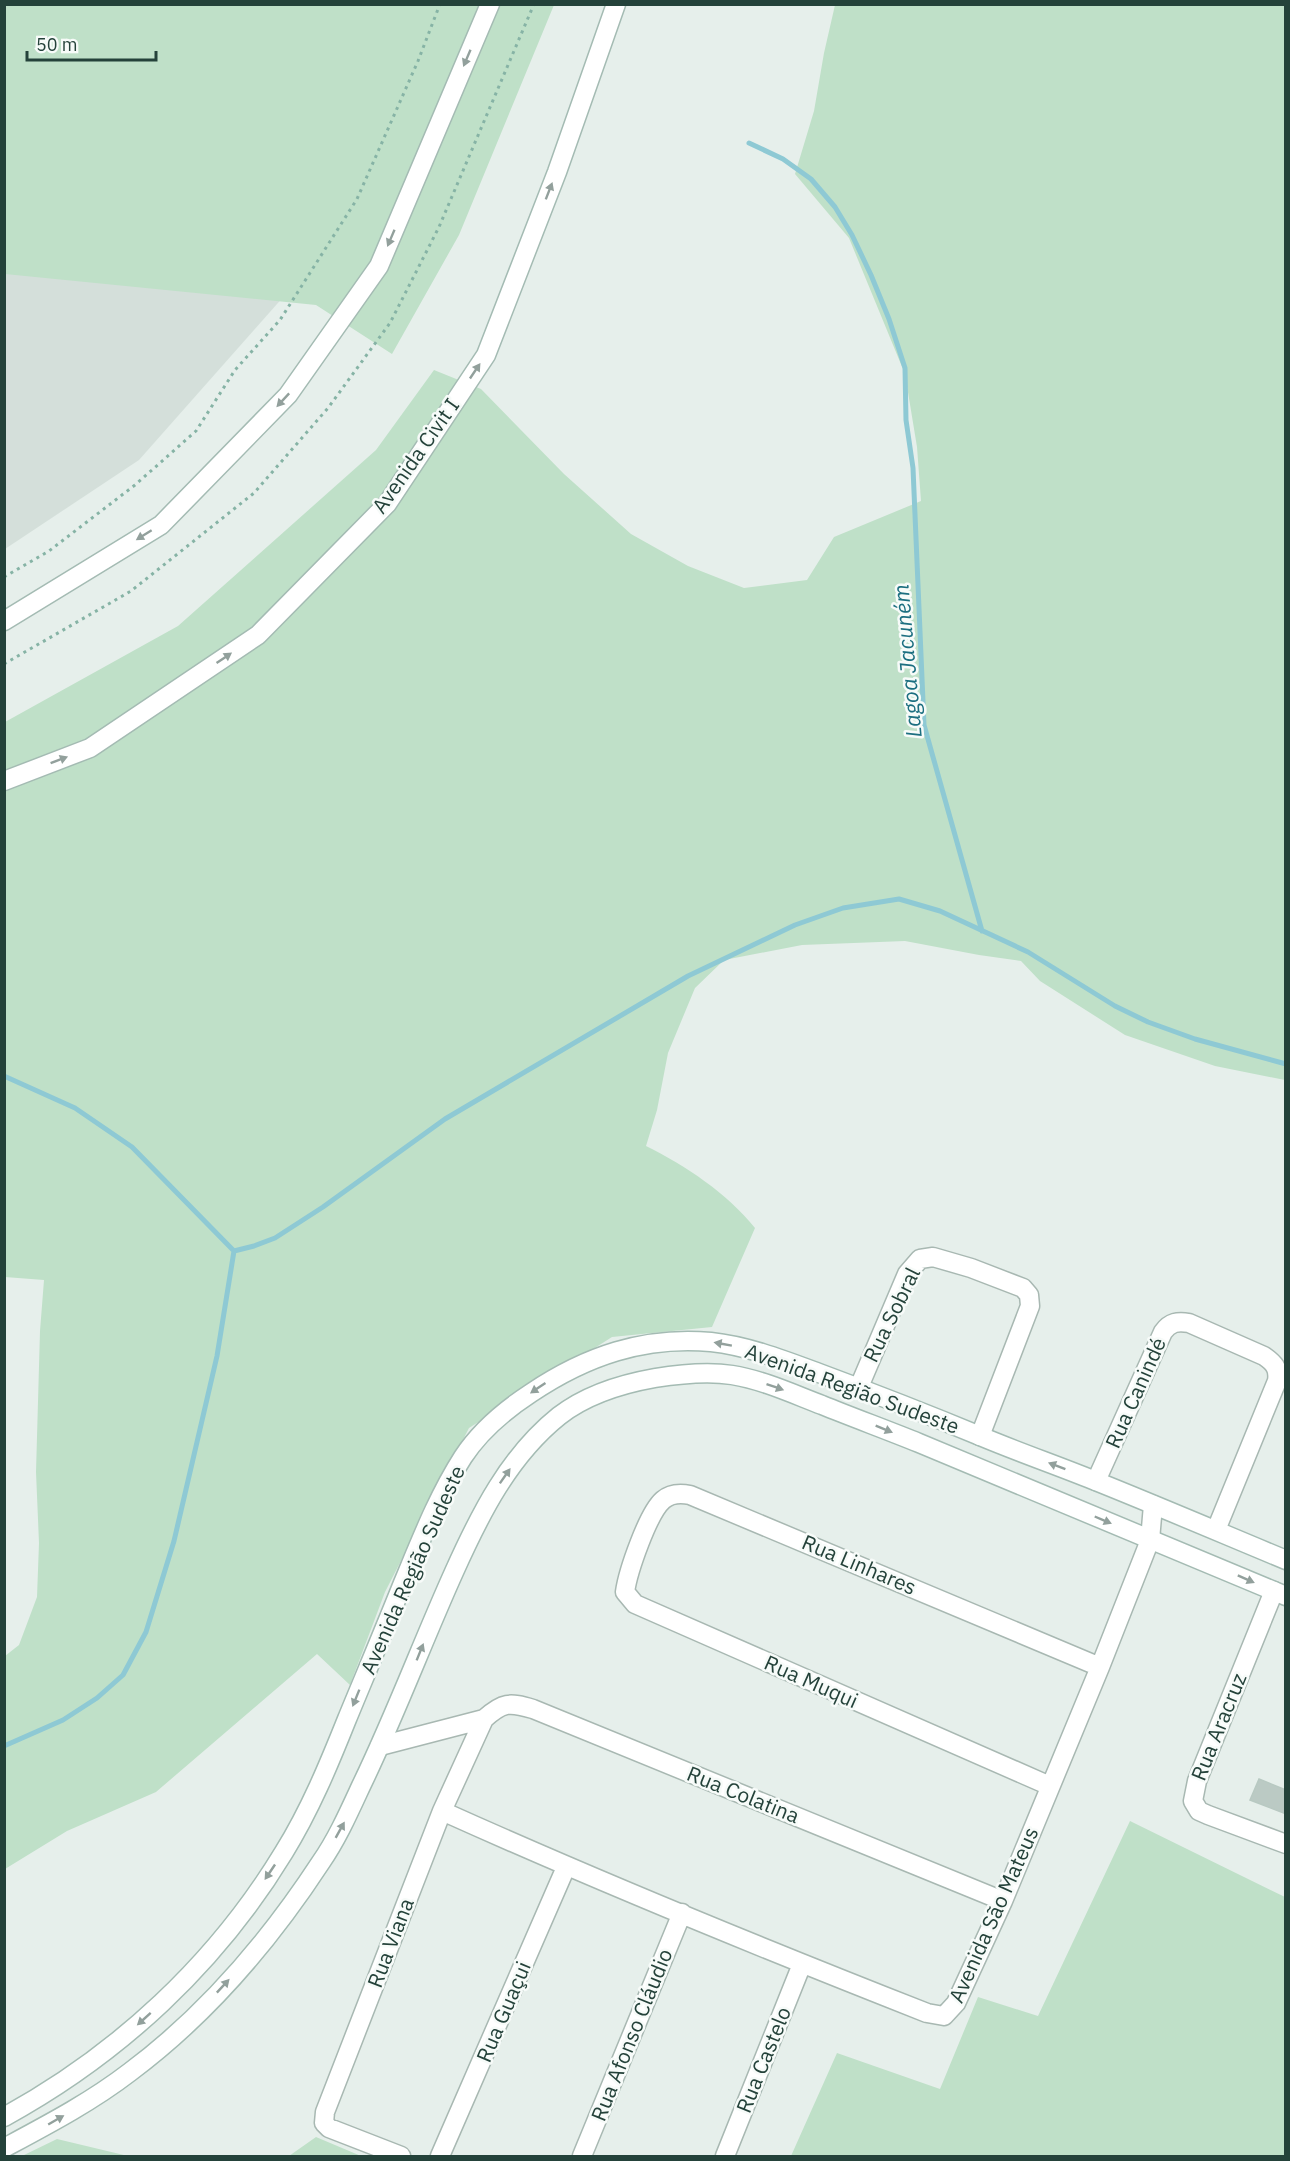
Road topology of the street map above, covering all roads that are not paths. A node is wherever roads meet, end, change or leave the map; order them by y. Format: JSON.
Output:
{"nodes":[{"id":1,"x":490,"y":4,"type":"edge"},
{"id":2,"x":616,"y":4,"type":"edge"},
{"id":3,"x":4,"y":621,"type":"edge"},
{"id":4,"x":4,"y":781,"type":"edge"},
{"id":5,"x":859,"y":1387,"type":"junction"},
{"id":6,"x":958,"y":1427,"type":"junction"},
{"id":7,"x":980,"y":1436,"type":"junction"},
{"id":8,"x":945,"y":1454,"type":"junction"},
{"id":9,"x":1096,"y":1481,"type":"junction"},
{"id":10,"x":1153,"y":1506,"type":"junction"},
{"id":11,"x":1216,"y":1530,"type":"junction"},
{"id":12,"x":1150,"y":1540,"type":"junction"},
{"id":13,"x":639,"y":1543,"type":"joint"},
{"id":14,"x":1286,"y":1560,"type":"edge"},
{"id":15,"x":1280,"y":1594,"type":"edge"},
{"id":16,"x":1100,"y":1667,"type":"junction"},
{"id":17,"x":484,"y":1719,"type":"junction"},
{"id":18,"x":380,"y":1746,"type":"junction"},
{"id":19,"x":1050,"y":1786,"type":"junction"},
{"id":20,"x":442,"y":1811,"type":"junction"},
{"id":21,"x":1286,"y":1844,"type":"edge"},
{"id":22,"x":566,"y":1867,"type":"junction"},
{"id":23,"x":1003,"y":1901,"type":"junction"},
{"id":24,"x":682,"y":1913,"type":"junction"},
{"id":25,"x":802,"y":1964,"type":"junction"},
{"id":26,"x":4,"y":2116,"type":"edge"},
{"id":27,"x":4,"y":2148,"type":"edge"},
{"id":28,"x":588,"y":2155,"type":"edge"},
{"id":29,"x":401,"y":2157,"type":"edge"},
{"id":30,"x":440,"y":2157,"type":"edge"},
{"id":31,"x":725,"y":2157,"type":"edge"}],
"edges":[{"from":1,"to":3,"type":"street","one_way":true},
{"from":4,"to":2,"type":"street","name":"Avenida Civit I","one_way":true},
{"from":5,"to":6,"type":"street","name":"Avenida Região Sudeste"},
{"from":5,"to":7,"type":"street","name":"Rua Sobral"},
{"from":5,"to":26,"type":"street","name":"Avenida Região Sudeste","one_way":true},
{"from":6,"to":7,"type":"street","name":"Avenida Região Sudeste"},
{"from":6,"to":8,"type":"street"},
{"from":9,"to":7,"type":"street","name":"Avenida Região Sudeste","one_way":true},
{"from":8,"to":12,"type":"street","name":"Avenida Região Sudeste","one_way":true},
{"from":18,"to":8,"type":"street","name":"Avenida Região Sudeste","one_way":true},
{"from":9,"to":10,"type":"street","name":"Avenida Região Sudeste"},
{"from":9,"to":11,"type":"street","name":"Rua Canindé"},
{"from":10,"to":11,"type":"street","name":"Avenida Região Sudeste"},
{"from":10,"to":12,"type":"street","name":"Avenida São Mateus"},
{"from":11,"to":14,"type":"street","name":"Avenida Região Sudeste"},
{"from":12,"to":15,"type":"street","name":"Avenida Região Sudeste","one_way":true},
{"from":12,"to":16,"type":"street","name":"Avenida São Mateus"},
{"from":13,"to":16,"type":"street","name":"Rua Linhares"},
{"from":13,"to":19,"type":"street","name":"Rua Muqui"},
{"from":15,"to":21,"type":"street","name":"Rua Aracruz"},
{"from":16,"to":19,"type":"street","name":"Avenida São Mateus"},
{"from":17,"to":18,"type":"street","name":"Rua Colatina"},
{"from":17,"to":20,"type":"street","name":"Rua Viana"},
{"from":17,"to":23,"type":"street","name":"Rua Colatina"},
{"from":27,"to":18,"type":"street","name":"Avenida Região Sudeste","one_way":true},
{"from":19,"to":23,"type":"street","name":"Avenida São Mateus"},
{"from":20,"to":22,"type":"street","name":"Avenida São Mateus"},
{"from":20,"to":29,"type":"street","name":"Rua Viana"},
{"from":22,"to":24,"type":"street","name":"Avenida São Mateus"},
{"from":22,"to":30,"type":"street","name":"Rua Guaçui"},
{"from":23,"to":25,"type":"street","name":"Avenida São Mateus"},
{"from":24,"to":25,"type":"street","name":"Avenida São Mateus"},
{"from":24,"to":28,"type":"street","name":"Rua Afonso Cláudio"},
{"from":25,"to":31,"type":"street","name":"Rua Castelo"}]}
